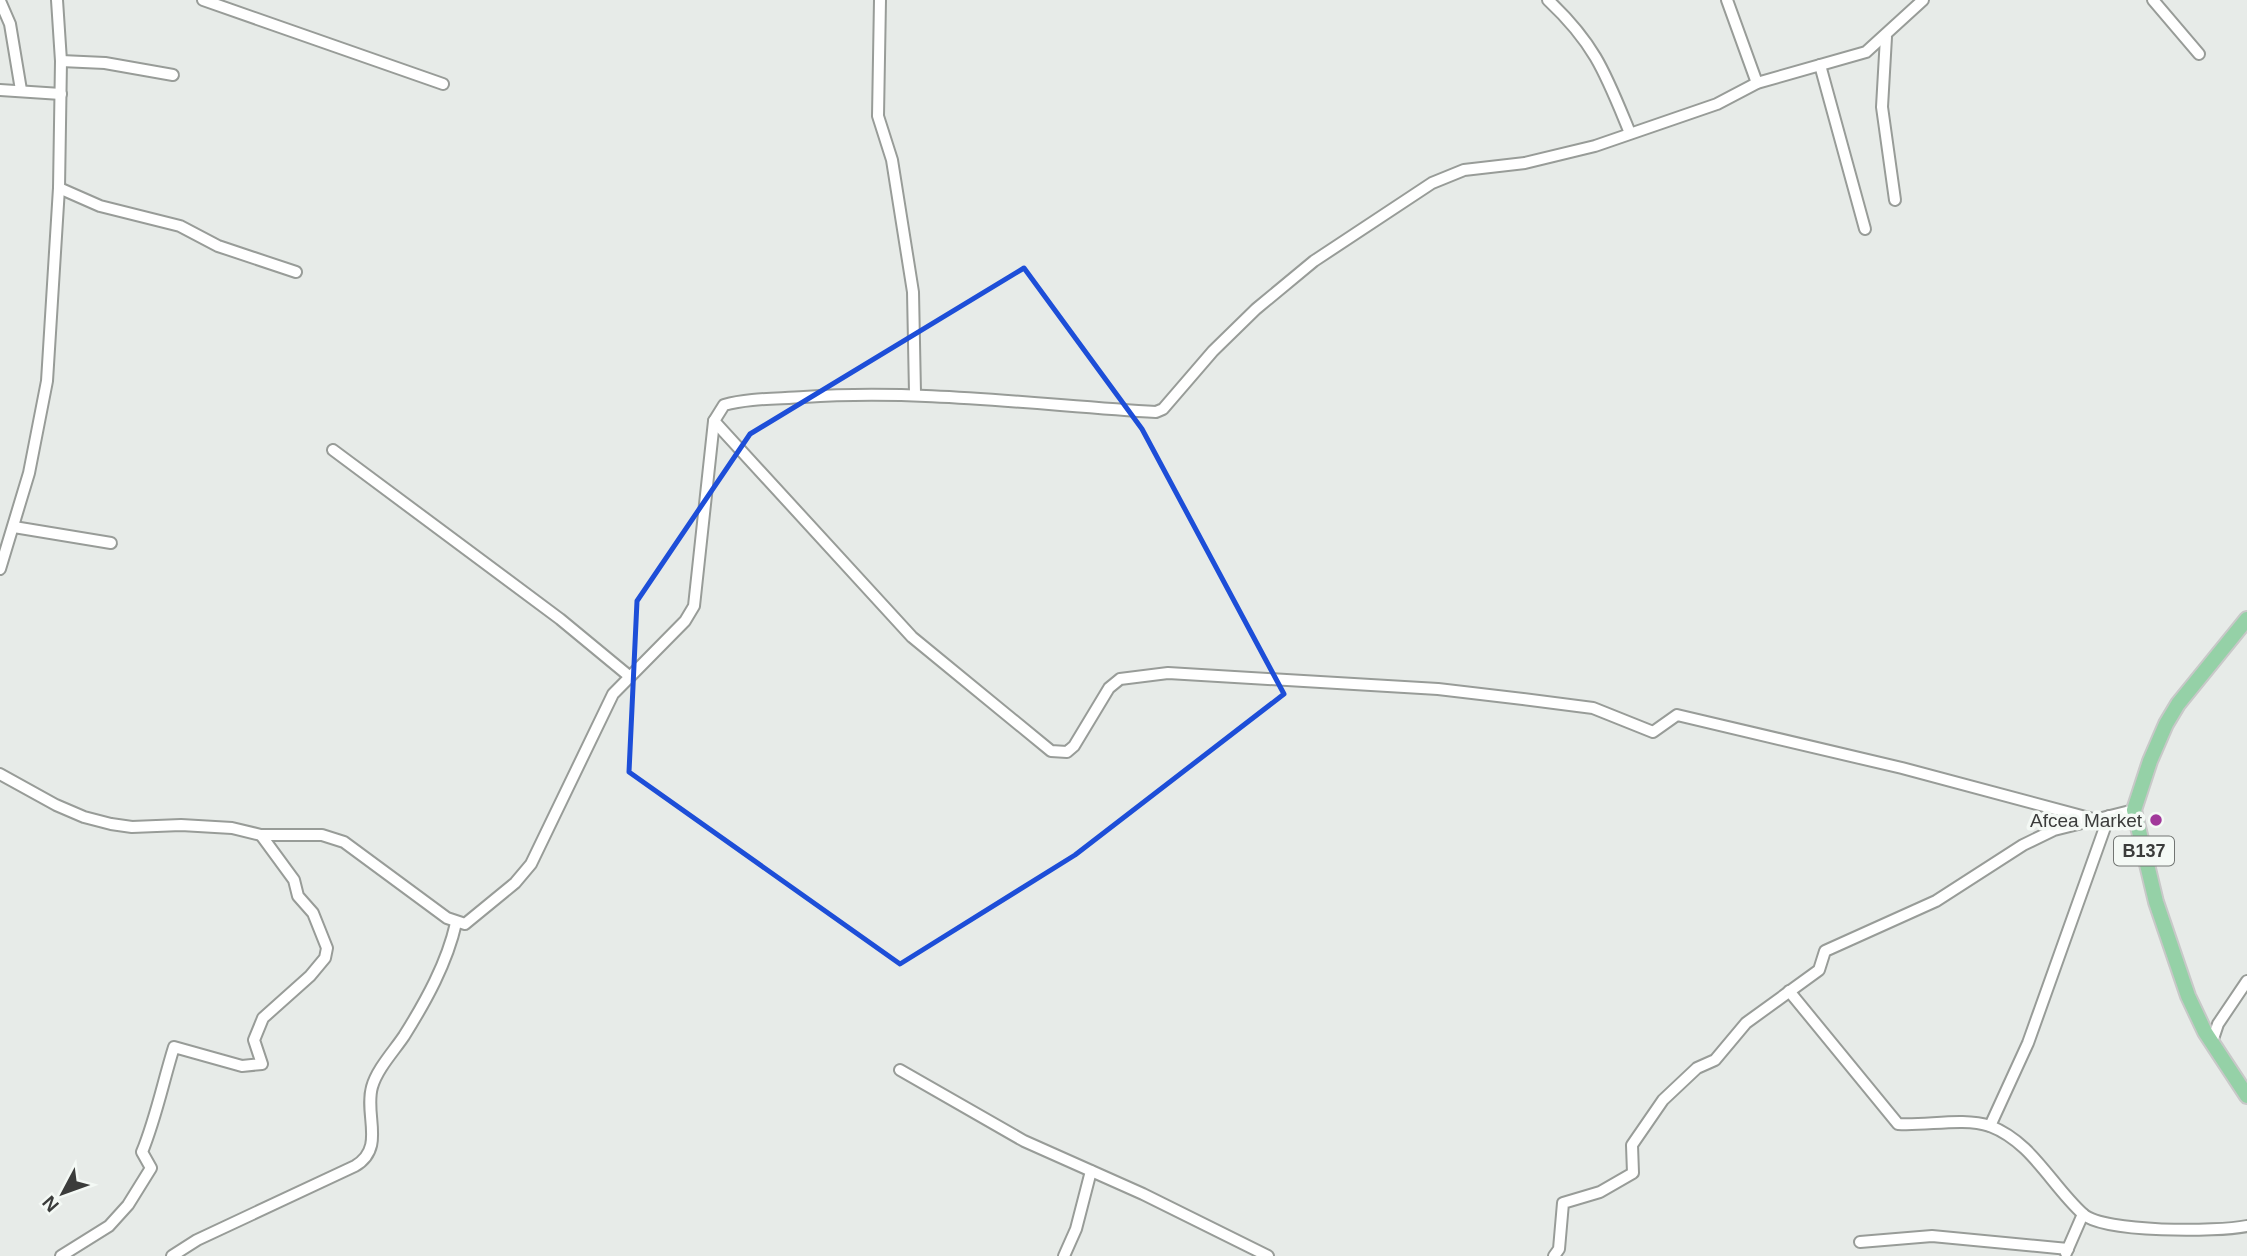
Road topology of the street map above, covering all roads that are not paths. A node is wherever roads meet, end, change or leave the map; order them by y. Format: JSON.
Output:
{"nodes":[{"id":1,"x":57,"y":0,"type":"edge"},
{"id":2,"x":203,"y":0,"type":"edge"},
{"id":3,"x":880,"y":0,"type":"edge"},
{"id":4,"x":1548,"y":0,"type":"edge"},
{"id":5,"x":1727,"y":0,"type":"edge"},
{"id":6,"x":1923,"y":0,"type":"edge"},
{"id":7,"x":2153,"y":0,"type":"edge"},
{"id":8,"x":0,"y":1,"type":"edge"},
{"id":9,"x":1886,"y":37,"type":"junction"},
{"id":10,"x":2199,"y":54,"type":"dead end"},
{"id":11,"x":61,"y":61,"type":"junction"},
{"id":12,"x":1820,"y":65,"type":"junction"},
{"id":13,"x":173,"y":75,"type":"dead end"},
{"id":14,"x":1757,"y":83,"type":"junction"},
{"id":15,"x":443,"y":85,"type":"dead end"},
{"id":16,"x":0,"y":90,"type":"edge"},
{"id":17,"x":21,"y":90,"type":"junction"},
{"id":18,"x":61,"y":94,"type":"junction"},
{"id":19,"x":1630,"y":134,"type":"junction"},
{"id":20,"x":59,"y":188,"type":"junction"},
{"id":21,"x":1895,"y":200,"type":"dead end"},
{"id":22,"x":1865,"y":229,"type":"dead end"},
{"id":23,"x":296,"y":272,"type":"dead end"},
{"id":24,"x":915,"y":393,"type":"junction"},
{"id":25,"x":714,"y":421,"type":"junction"},
{"id":26,"x":333,"y":450,"type":"dead end"},
{"id":27,"x":14,"y":527,"type":"junction"},
{"id":28,"x":111,"y":543,"type":"dead end"},
{"id":29,"x":0,"y":569,"type":"edge"},
{"id":30,"x":2247,"y":619,"type":"edge"},
{"id":31,"x":629,"y":676,"type":"junction"},
{"id":32,"x":0,"y":774,"type":"edge"},
{"id":33,"x":2134,"y":810,"type":"junction"},
{"id":34,"x":2109,"y":816,"type":"junction"},
{"id":35,"x":2093,"y":819,"type":"junction"},
{"id":36,"x":261,"y":835,"type":"junction"},
{"id":37,"x":456,"y":923,"type":"junction"},
{"id":38,"x":2247,"y":981,"type":"edge"},
{"id":39,"x":1789,"y":991,"type":"junction"},
{"id":40,"x":2212,"y":1042,"type":"junction"},
{"id":41,"x":900,"y":1070,"type":"dead end"},
{"id":42,"x":2247,"y":1096,"type":"edge"},
{"id":43,"x":1990,"y":1126,"type":"junction"},
{"id":44,"x":1091,"y":1171,"type":"junction"},
{"id":45,"x":2082,"y":1214,"type":"junction"},
{"id":46,"x":2247,"y":1226,"type":"edge"},
{"id":47,"x":1860,"y":1242,"type":"dead end"},
{"id":48,"x":2067,"y":1253,"type":"edge"},
{"id":49,"x":61,"y":1256,"type":"edge"},
{"id":50,"x":172,"y":1256,"type":"edge"},
{"id":51,"x":1064,"y":1256,"type":"edge"},
{"id":52,"x":1268,"y":1256,"type":"edge"},
{"id":53,"x":1554,"y":1256,"type":"edge"}],
"edges":[{"from":1,"to":11,"type":"street"},
{"from":2,"to":15,"type":"street"},
{"from":3,"to":24,"type":"street"},
{"from":4,"to":19,"type":"street"},
{"from":5,"to":14,"type":"street"},
{"from":6,"to":9,"type":"street"},
{"from":7,"to":10,"type":"street"},
{"from":8,"to":17,"type":"street"},
{"from":9,"to":12,"type":"street"},
{"from":9,"to":21,"type":"street"},
{"from":11,"to":13,"type":"street"},
{"from":11,"to":18,"type":"street"},
{"from":12,"to":14,"type":"street"},
{"from":12,"to":22,"type":"street"},
{"from":14,"to":19,"type":"street"},
{"from":16,"to":17,"type":"street"},
{"from":17,"to":18,"type":"street"},
{"from":18,"to":20,"type":"street"},
{"from":19,"to":24,"type":"street"},
{"from":20,"to":23,"type":"street"},
{"from":20,"to":27,"type":"street"},
{"from":24,"to":25,"type":"street"},
{"from":25,"to":31,"type":"street"},
{"from":25,"to":35,"type":"street"},
{"from":26,"to":31,"type":"street"},
{"from":27,"to":28,"type":"street"},
{"from":27,"to":29,"type":"street"},
{"from":30,"to":33,"type":"main road","number":"B137"},
{"from":31,"to":37,"type":"street"},
{"from":32,"to":36,"type":"street"},
{"from":33,"to":34,"type":"street"},
{"from":33,"to":40,"type":"main road","number":"B137"},
{"from":34,"to":35,"type":"street"},
{"from":34,"to":43,"type":"street"},
{"from":35,"to":39,"type":"street"},
{"from":36,"to":37,"type":"street"},
{"from":36,"to":49,"type":"street"},
{"from":37,"to":50,"type":"street"},
{"from":38,"to":40,"type":"street"},
{"from":39,"to":43,"type":"street"},
{"from":39,"to":53,"type":"street"},
{"from":40,"to":42,"type":"main road","number":"B137"},
{"from":41,"to":44,"type":"street"},
{"from":43,"to":45,"type":"street"},
{"from":44,"to":51,"type":"street"},
{"from":44,"to":52,"type":"street"},
{"from":45,"to":46,"type":"street"},
{"from":45,"to":48,"type":"street"},
{"from":47,"to":48,"type":"street"}]}
